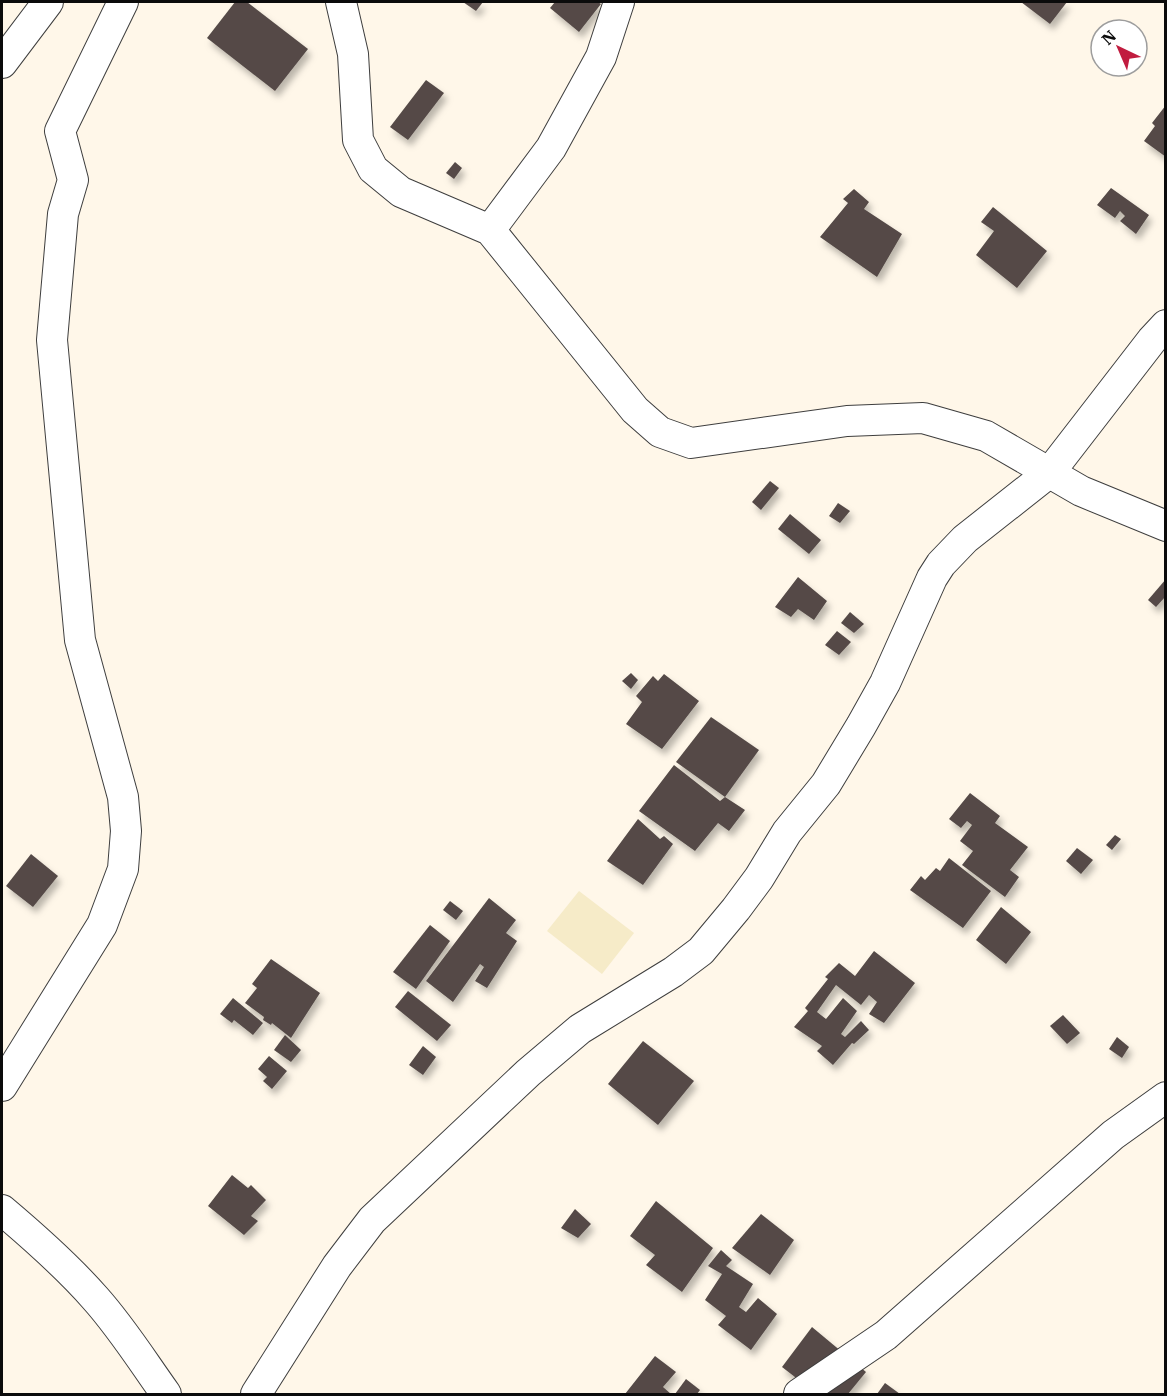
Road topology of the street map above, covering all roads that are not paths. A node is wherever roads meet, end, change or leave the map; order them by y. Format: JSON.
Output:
{"nodes":[{"id":1,"x":48,"y":2,"type":"edge"},
{"id":2,"x":123,"y":2,"type":"edge"},
{"id":3,"x":341,"y":2,"type":"edge"},
{"id":4,"x":619,"y":2,"type":"edge"},
{"id":5,"x":2,"y":63,"type":"edge"},
{"id":6,"x":490,"y":230,"type":"junction"},
{"id":7,"x":1166,"y":325,"type":"edge"},
{"id":8,"x":1050,"y":472,"type":"junction"},
{"id":9,"x":1166,"y":526,"type":"edge"},
{"id":10,"x":2,"y":1086,"type":"edge"},
{"id":11,"x":1166,"y":1097,"type":"edge"},
{"id":12,"x":2,"y":1210,"type":"edge"},
{"id":13,"x":166,"y":1395,"type":"edge"},
{"id":14,"x":256,"y":1395,"type":"edge"},
{"id":15,"x":800,"y":1395,"type":"edge"}],
"edges":[{"from":1,"to":5,"type":"street"},
{"from":2,"to":10,"type":"street"},
{"from":3,"to":6,"type":"street"},
{"from":4,"to":6,"type":"street"},
{"from":6,"to":8,"type":"street"},
{"from":7,"to":8,"type":"street"},
{"from":8,"to":9,"type":"street"},
{"from":8,"to":14,"type":"street"},
{"from":11,"to":15,"type":"street"},
{"from":12,"to":13,"type":"street"}]}
